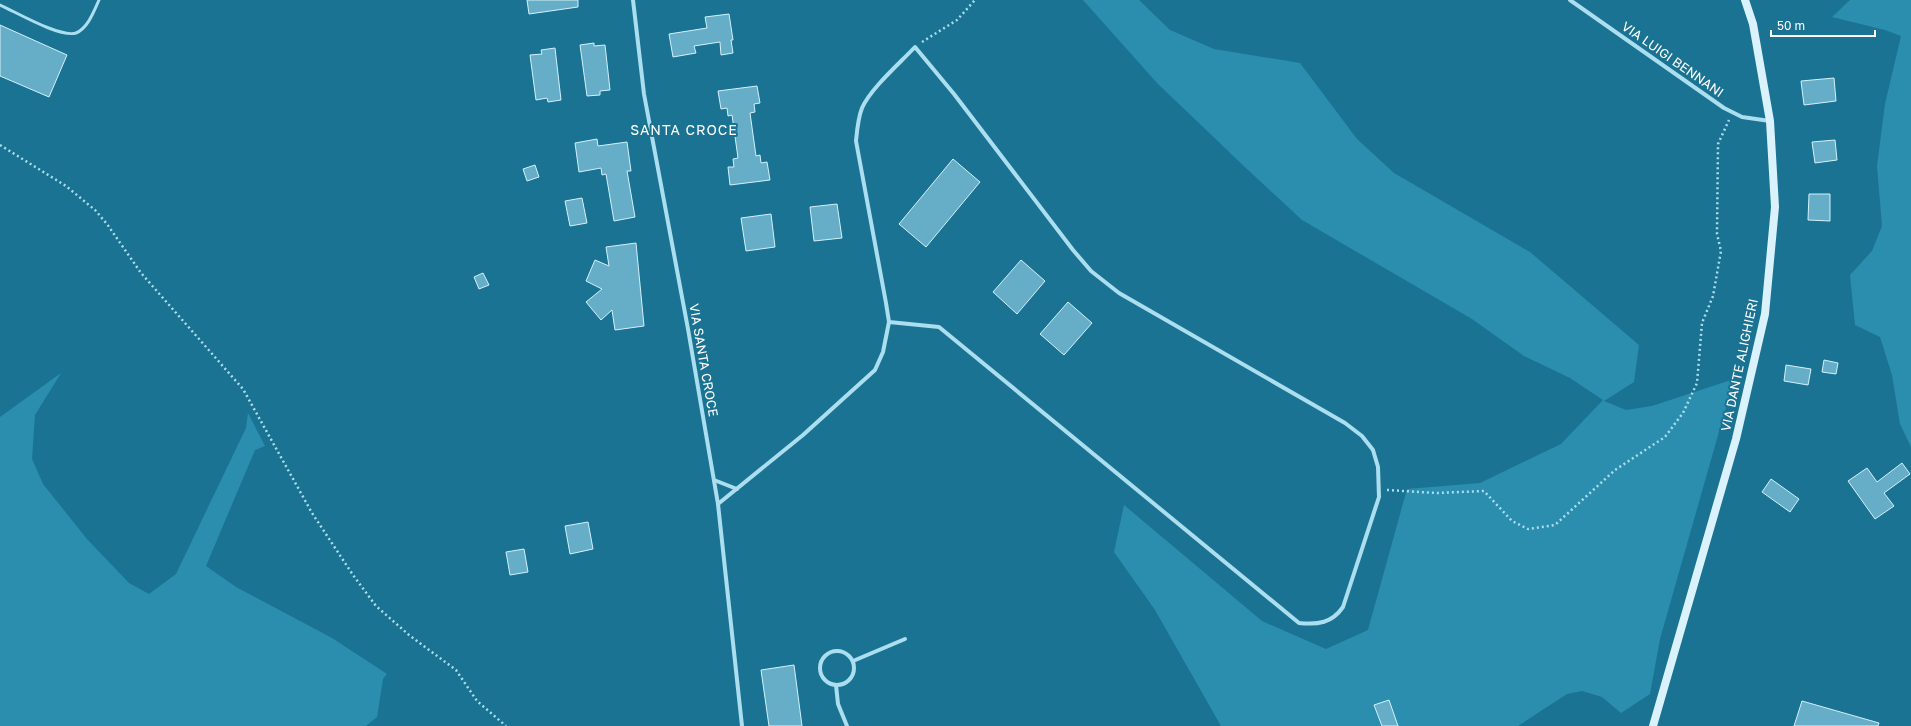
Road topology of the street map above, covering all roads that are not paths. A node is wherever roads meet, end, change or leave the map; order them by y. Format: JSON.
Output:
{"nodes":[{"id":1,"x":99,"y":0,"type":"edge"},
{"id":2,"x":632,"y":0,"type":"edge"},
{"id":3,"x":1570,"y":0,"type":"edge"},
{"id":4,"x":1745,"y":0,"type":"edge"},
{"id":5,"x":0,"y":5,"type":"edge"},
{"id":6,"x":1770,"y":121,"type":"junction"},
{"id":7,"x":889,"y":322,"type":"junction"},
{"id":8,"x":714,"y":480,"type":"junction"},
{"id":9,"x":737,"y":489,"type":"junction"},
{"id":10,"x":718,"y":504,"type":"junction"},
{"id":11,"x":905,"y":639,"type":"dead end"},
{"id":12,"x":854,"y":661,"type":"junction"},
{"id":13,"x":836,"y":685,"type":"junction"},
{"id":14,"x":742,"y":726,"type":"edge"},
{"id":15,"x":846,"y":726,"type":"edge"},
{"id":16,"x":1653,"y":726,"type":"edge"}],
"edges":[{"from":1,"to":5,"type":"lane"},
{"from":2,"to":8,"type":"street","name":"VIA SANTA CROCE"},
{"from":3,"to":6,"type":"street","name":"VIA LUIGI BENNANI"},
{"from":4,"to":6,"type":"main road","name":"VIA DANTE ALIGHIERI"},
{"from":6,"to":16,"type":"main road","name":"VIA DANTE ALIGHIERI"},
{"from":7,"to":7,"type":"street"},
{"from":7,"to":9,"type":"street"},
{"from":8,"to":9,"type":"street"},
{"from":8,"to":10,"type":"street","name":"VIA SANTA CROCE"},
{"from":9,"to":10,"type":"street"},
{"from":10,"to":14,"type":"street","name":"VIA SANTA CROCE"},
{"from":11,"to":12,"type":"street"},
{"from":12,"to":13,"type":"street"},
{"from":12,"to":13,"type":"street"},
{"from":13,"to":15,"type":"street"}]}
